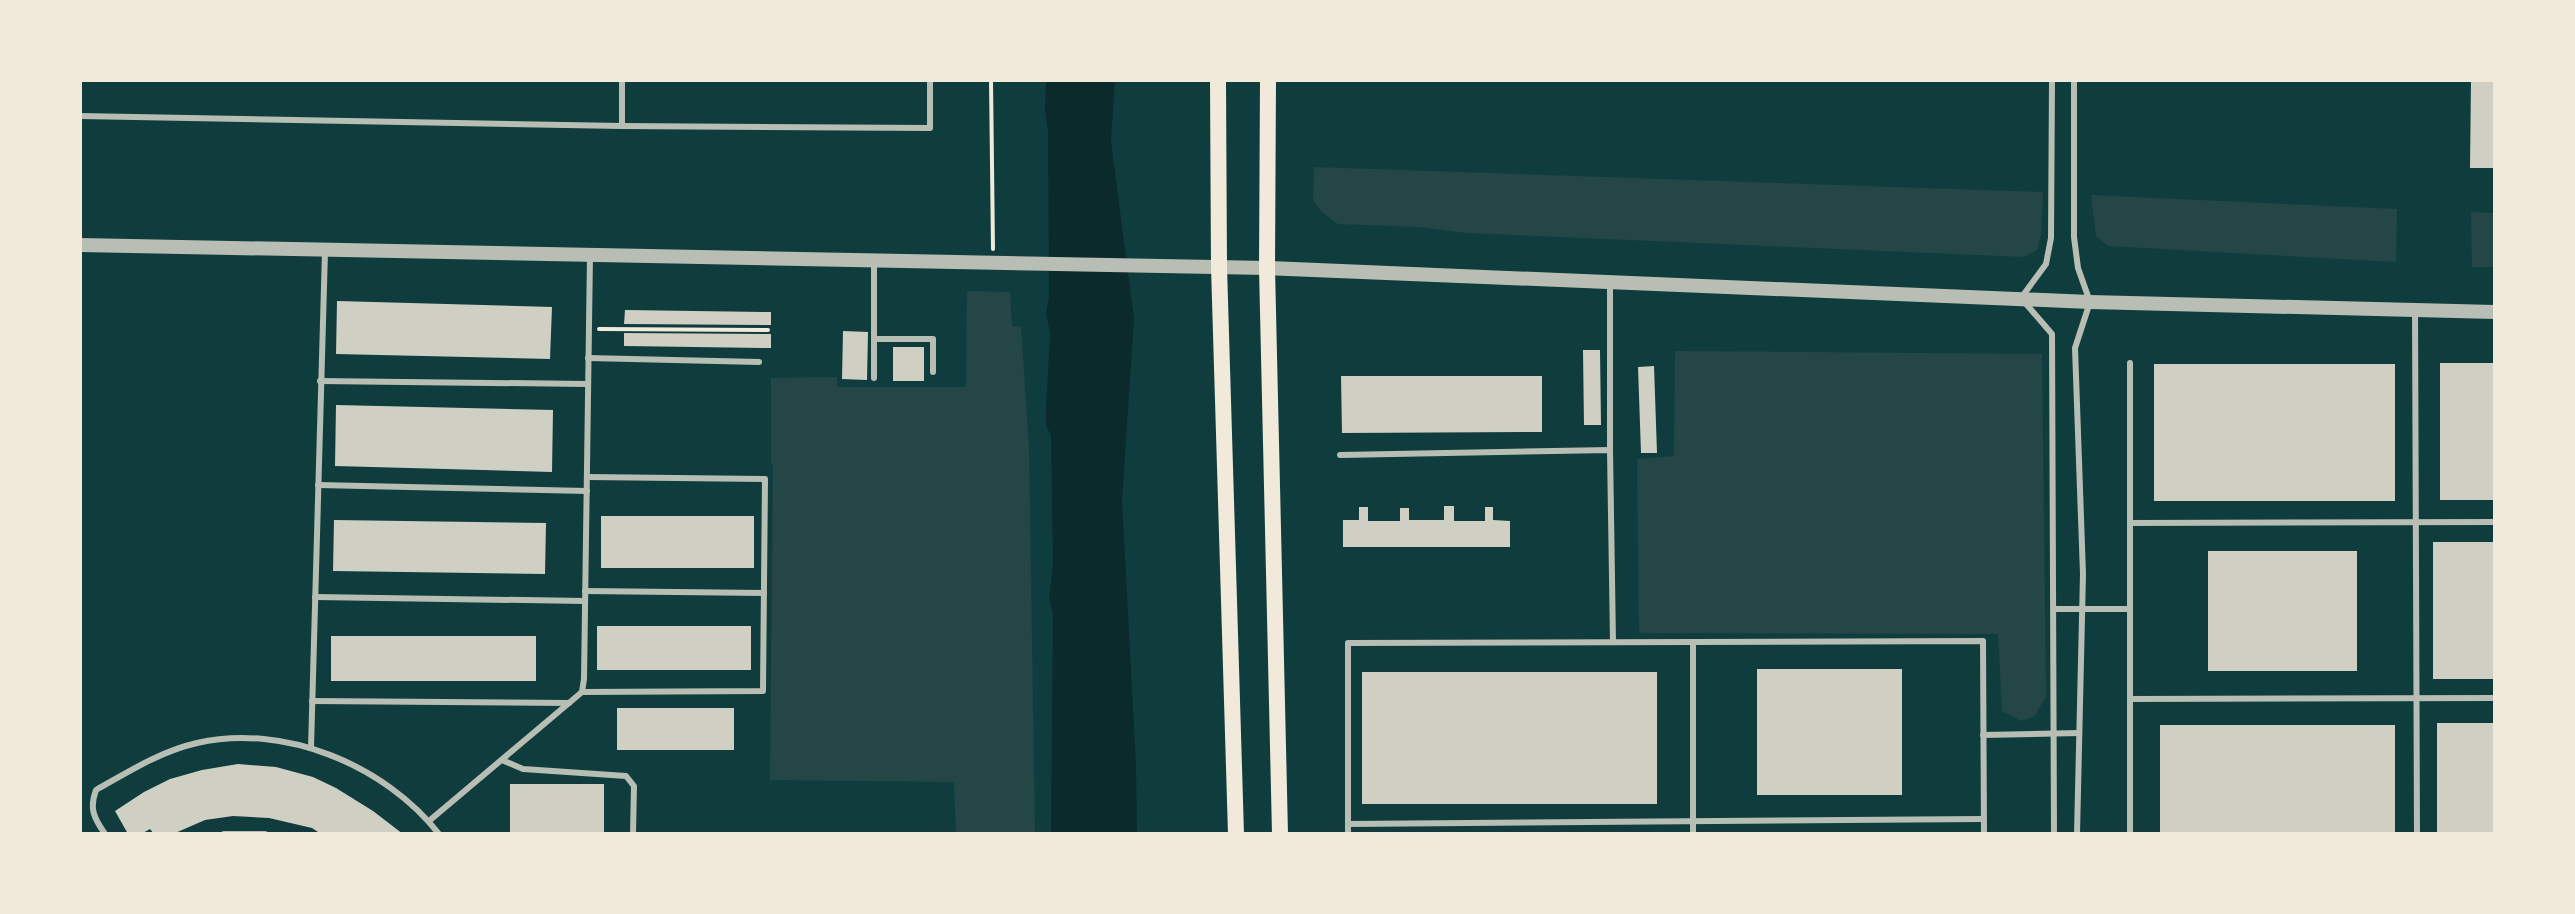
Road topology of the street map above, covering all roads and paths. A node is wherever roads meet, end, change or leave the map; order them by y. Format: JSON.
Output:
{"nodes":[{"id":1,"x":622,"y":80,"type":"edge"},
{"id":2,"x":930,"y":80,"type":"edge"},
{"id":3,"x":991,"y":80,"type":"edge"},
{"id":4,"x":1218,"y":80,"type":"edge"},
{"id":5,"x":1268,"y":80,"type":"edge"},
{"id":6,"x":2052,"y":80,"type":"edge"},
{"id":7,"x":2074,"y":80,"type":"edge"},
{"id":8,"x":80,"y":116,"type":"edge"},
{"id":9,"x":622,"y":126,"type":"junction"},
{"id":10,"x":80,"y":245,"type":"edge"},
{"id":11,"x":325,"y":250,"type":"junction"},
{"id":12,"x":590,"y":255,"type":"junction"},
{"id":13,"x":874,"y":261,"type":"junction"},
{"id":14,"x":994,"y":263,"type":"junction"},
{"id":15,"x":1219,"y":267,"type":"junction"},
{"id":16,"x":1267,"y":268,"type":"junction"},
{"id":17,"x":1610,"y":282,"type":"junction"},
{"id":18,"x":2021,"y":298,"type":"junction"},
{"id":19,"x":2090,"y":302,"type":"junction"},
{"id":20,"x":2415,"y":309,"type":"junction"},
{"id":21,"x":2495,"y":312,"type":"edge"},
{"id":22,"x":589,"y":329,"type":"junction"},
{"id":23,"x":768,"y":330,"type":"dead end"},
{"id":24,"x":874,"y":339,"type":"junction"},
{"id":25,"x":588,"y":358,"type":"junction"},
{"id":26,"x":759,"y":362,"type":"dead end"},
{"id":27,"x":2130,"y":363,"type":"dead end"},
{"id":28,"x":933,"y":372,"type":"dead end"},
{"id":29,"x":874,"y":378,"type":"dead end"},
{"id":30,"x":320,"y":381,"type":"junction"},
{"id":31,"x":588,"y":384,"type":"junction"},
{"id":32,"x":1610,"y":450,"type":"junction"},
{"id":33,"x":1340,"y":455,"type":"dead end"},
{"id":34,"x":587,"y":477,"type":"junction"},
{"id":35,"x":318,"y":485,"type":"junction"},
{"id":36,"x":587,"y":491,"type":"junction"},
{"id":37,"x":2416,"y":522,"type":"junction"},
{"id":38,"x":2495,"y":522,"type":"edge"},
{"id":39,"x":2130,"y":523,"type":"junction"},
{"id":40,"x":585,"y":591,"type":"junction"},
{"id":41,"x":764,"y":593,"type":"junction"},
{"id":42,"x":315,"y":597,"type":"junction"},
{"id":43,"x":585,"y":601,"type":"junction"},
{"id":44,"x":2054,"y":609,"type":"junction"},
{"id":45,"x":2082,"y":609,"type":"junction"},
{"id":46,"x":2130,"y":609,"type":"junction"},
{"id":47,"x":1613,"y":642,"type":"junction"},
{"id":48,"x":1693,"y":642,"type":"junction"},
{"id":49,"x":582,"y":692,"type":"junction"},
{"id":50,"x":2417,"y":698,"type":"junction"},
{"id":51,"x":2495,"y":698,"type":"edge"},
{"id":52,"x":2130,"y":699,"type":"junction"},
{"id":53,"x":312,"y":701,"type":"junction"},
{"id":54,"x":570,"y":703,"type":"junction"},
{"id":55,"x":2054,"y":733,"type":"junction"},
{"id":56,"x":2079,"y":733,"type":"junction"},
{"id":57,"x":1983,"y":735,"type":"junction"},
{"id":58,"x":311,"y":748,"type":"junction"},
{"id":59,"x":502,"y":760,"type":"junction"},
{"id":60,"x":1983,"y":819,"type":"junction"},
{"id":61,"x":429,"y":821,"type":"junction"},
{"id":62,"x":1693,"y":821,"type":"junction"},
{"id":63,"x":1348,"y":824,"type":"junction"},
{"id":64,"x":105,"y":834,"type":"edge"},
{"id":65,"x":224,"y":834,"type":"edge"},
{"id":66,"x":265,"y":834,"type":"edge"},
{"id":67,"x":439,"y":834,"type":"edge"},
{"id":68,"x":633,"y":834,"type":"edge"},
{"id":69,"x":1236,"y":834,"type":"edge"},
{"id":70,"x":1280,"y":834,"type":"edge"},
{"id":71,"x":1348,"y":834,"type":"edge"},
{"id":72,"x":1693,"y":834,"type":"edge"},
{"id":73,"x":1984,"y":834,"type":"edge"},
{"id":74,"x":2054,"y":834,"type":"edge"},
{"id":75,"x":2077,"y":834,"type":"edge"},
{"id":76,"x":2130,"y":834,"type":"edge"},
{"id":77,"x":2417,"y":834,"type":"edge"}],
"edges":[{"from":1,"to":9,"type":"lane"},
{"from":2,"to":9,"type":"lane"},
{"from":3,"to":14,"type":"path"},
{"from":4,"to":15,"type":"main road"},
{"from":5,"to":16,"type":"main road"},
{"from":6,"to":18,"type":"lane"},
{"from":7,"to":19,"type":"lane"},
{"from":8,"to":9,"type":"lane"},
{"from":10,"to":11,"type":"street"},
{"from":11,"to":12,"type":"street"},
{"from":11,"to":30,"type":"lane"},
{"from":12,"to":13,"type":"street"},
{"from":12,"to":22,"type":"lane"},
{"from":13,"to":14,"type":"street"},
{"from":13,"to":24,"type":"lane"},
{"from":14,"to":15,"type":"street"},
{"from":15,"to":16,"type":"street"},
{"from":15,"to":69,"type":"main road"},
{"from":16,"to":17,"type":"street"},
{"from":16,"to":70,"type":"main road"},
{"from":17,"to":18,"type":"street"},
{"from":17,"to":32,"type":"lane"},
{"from":18,"to":19,"type":"street"},
{"from":18,"to":44,"type":"lane"},
{"from":19,"to":20,"type":"street"},
{"from":19,"to":45,"type":"lane"},
{"from":20,"to":21,"type":"street"},
{"from":20,"to":37,"type":"lane"},
{"from":22,"to":23,"type":"path"},
{"from":22,"to":25,"type":"lane"},
{"from":24,"to":28,"type":"lane"},
{"from":24,"to":29,"type":"lane"},
{"from":25,"to":26,"type":"lane"},
{"from":25,"to":31,"type":"lane"},
{"from":27,"to":39,"type":"lane"},
{"from":30,"to":31,"type":"lane"},
{"from":30,"to":35,"type":"lane"},
{"from":31,"to":34,"type":"lane"},
{"from":32,"to":33,"type":"lane"},
{"from":32,"to":47,"type":"lane"},
{"from":34,"to":36,"type":"lane"},
{"from":34,"to":41,"type":"lane"},
{"from":35,"to":36,"type":"lane"},
{"from":35,"to":42,"type":"lane"},
{"from":36,"to":40,"type":"lane"},
{"from":37,"to":38,"type":"lane"},
{"from":37,"to":39,"type":"lane"},
{"from":37,"to":50,"type":"lane"},
{"from":39,"to":46,"type":"lane"},
{"from":40,"to":41,"type":"lane"},
{"from":40,"to":43,"type":"lane"},
{"from":41,"to":49,"type":"lane"},
{"from":42,"to":43,"type":"lane"},
{"from":42,"to":53,"type":"lane"},
{"from":43,"to":49,"type":"lane"},
{"from":44,"to":45,"type":"lane"},
{"from":44,"to":55,"type":"lane"},
{"from":45,"to":46,"type":"lane"},
{"from":45,"to":56,"type":"lane"},
{"from":46,"to":52,"type":"lane"},
{"from":47,"to":48,"type":"lane"},
{"from":47,"to":63,"type":"lane"},
{"from":48,"to":57,"type":"lane"},
{"from":48,"to":62,"type":"lane"},
{"from":49,"to":54,"type":"lane"},
{"from":50,"to":51,"type":"lane"},
{"from":50,"to":52,"type":"lane"},
{"from":50,"to":77,"type":"lane"},
{"from":52,"to":76,"type":"lane"},
{"from":53,"to":54,"type":"lane"},
{"from":53,"to":58,"type":"lane"},
{"from":54,"to":59,"type":"lane"},
{"from":55,"to":56,"type":"lane"},
{"from":55,"to":57,"type":"lane"},
{"from":55,"to":74,"type":"lane"},
{"from":56,"to":75,"type":"lane"},
{"from":57,"to":60,"type":"lane"},
{"from":58,"to":61,"type":"lane"},
{"from":58,"to":64,"type":"lane"},
{"from":59,"to":61,"type":"lane"},
{"from":59,"to":68,"type":"lane"},
{"from":60,"to":62,"type":"lane"},
{"from":60,"to":73,"type":"lane"},
{"from":61,"to":67,"type":"lane"},
{"from":62,"to":63,"type":"lane"},
{"from":62,"to":72,"type":"lane"},
{"from":63,"to":71,"type":"lane"},
{"from":65,"to":66,"type":"lane"}]}
